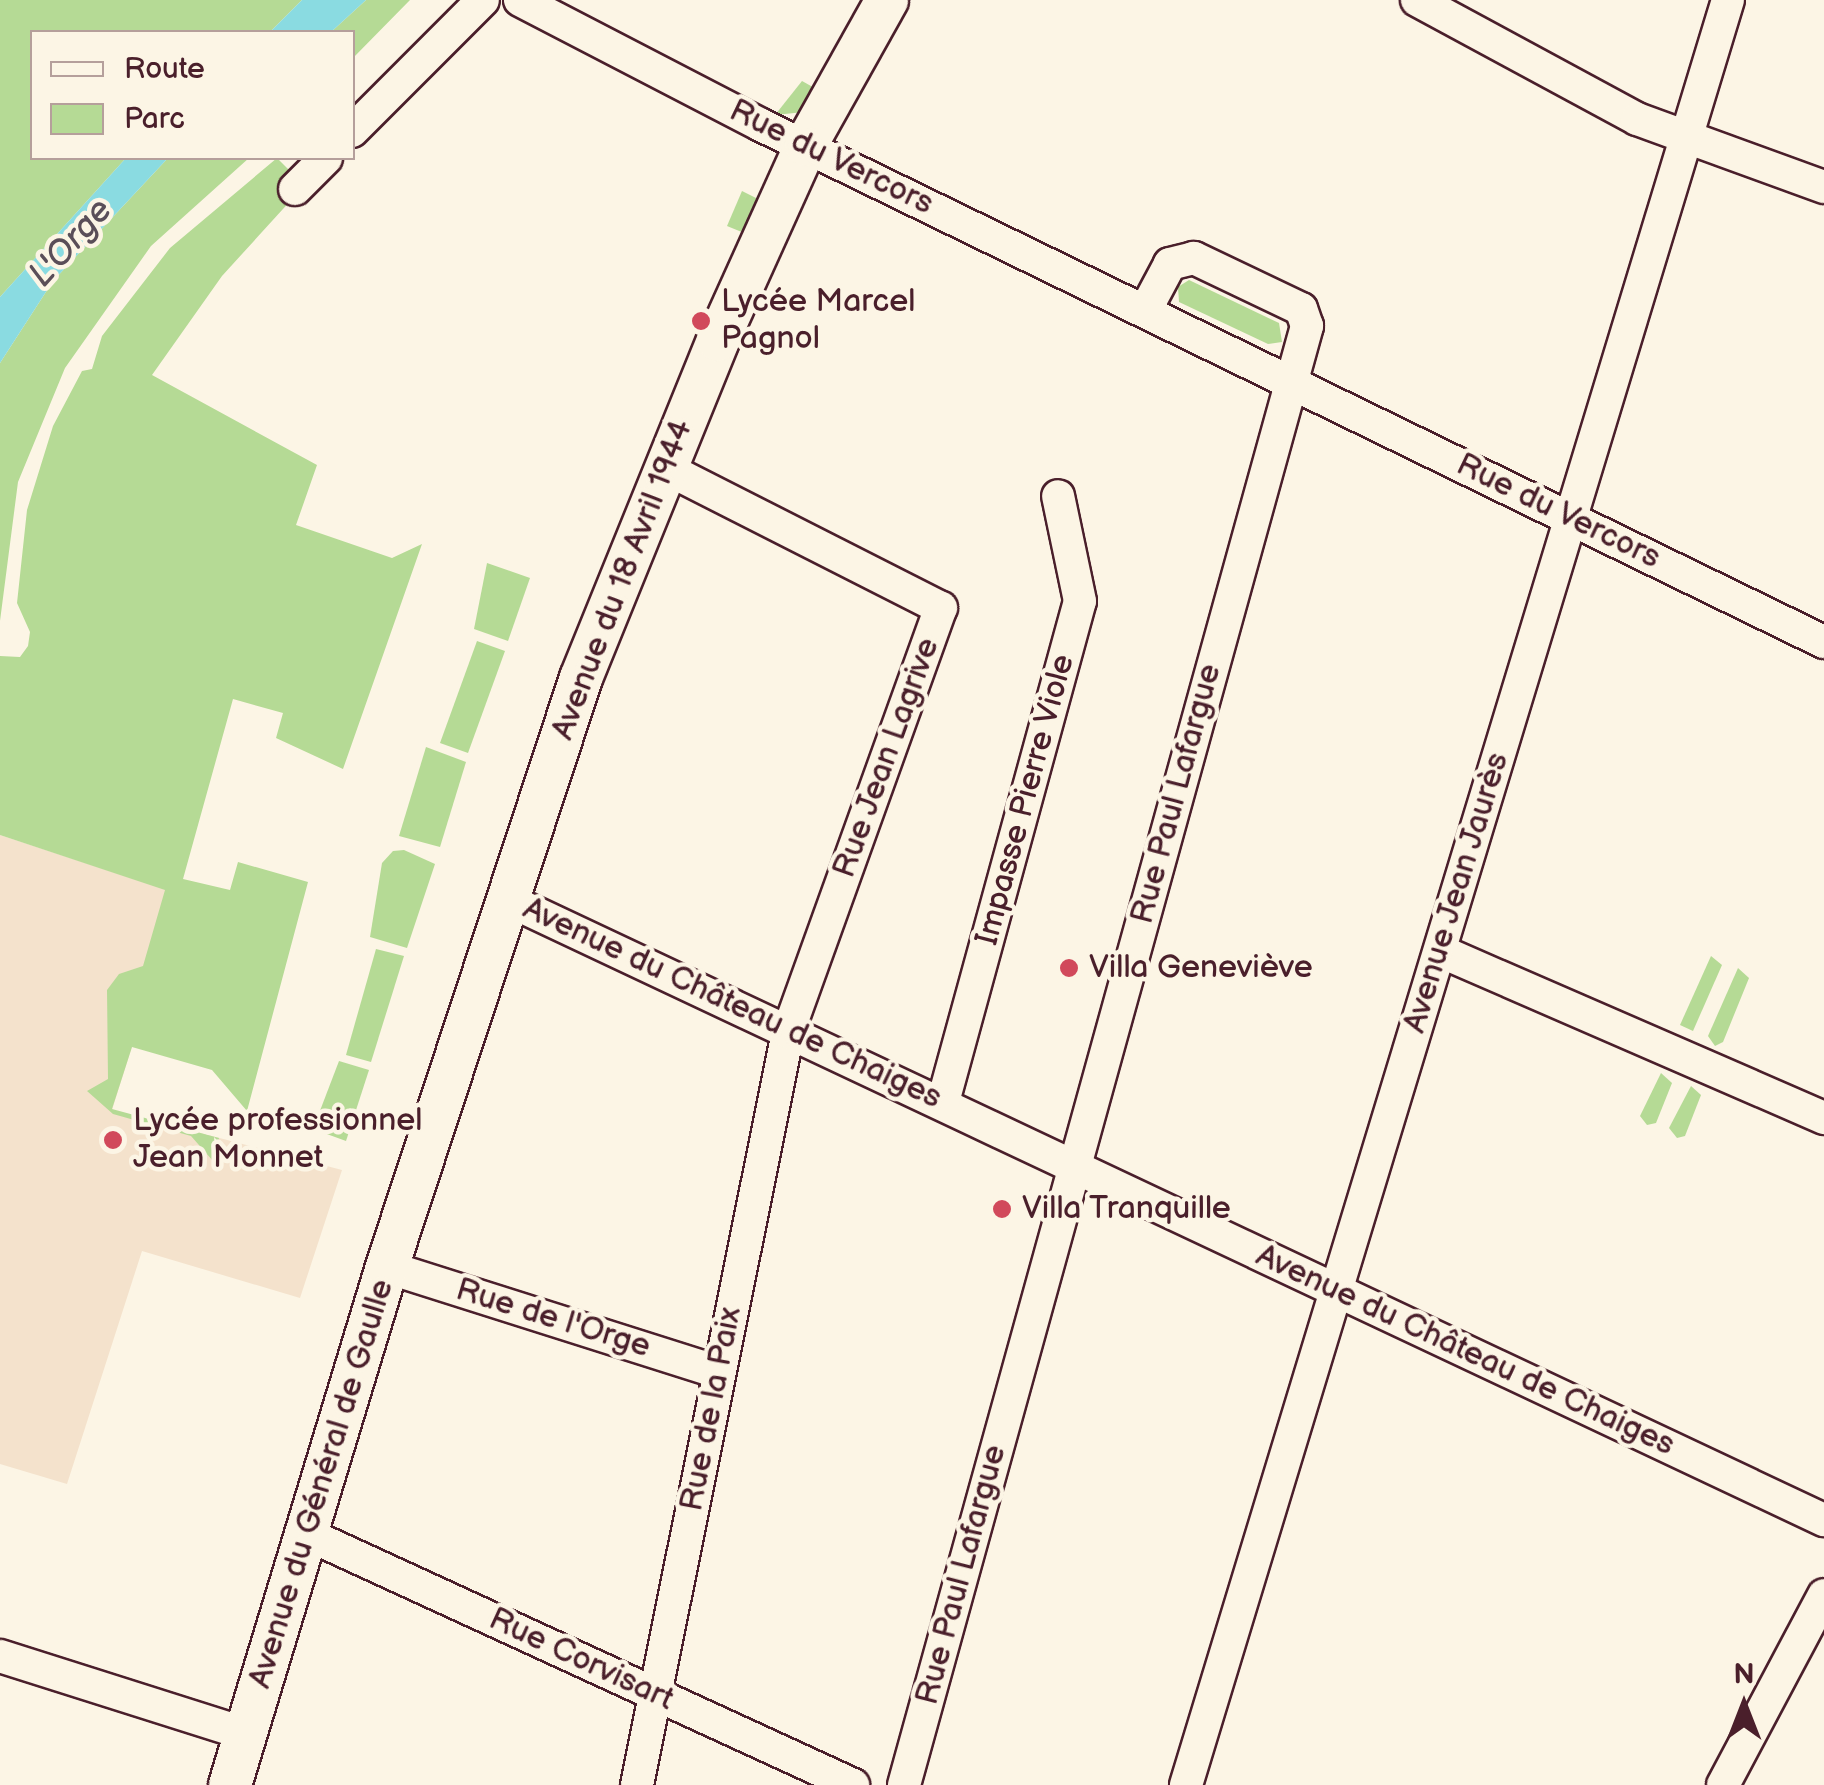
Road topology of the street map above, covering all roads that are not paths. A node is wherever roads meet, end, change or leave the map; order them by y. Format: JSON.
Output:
{"nodes":[{"id":1,"x":484,"y":0,"type":"edge"},
{"id":2,"x":520,"y":0,"type":"edge"},
{"id":3,"x":888,"y":0,"type":"edge"},
{"id":4,"x":1417,"y":0,"type":"edge"},
{"id":5,"x":1728,"y":0,"type":"edge"},
{"id":6,"x":355,"y":128,"type":"edge"},
{"id":7,"x":1686,"y":136,"type":"junction"},
{"id":8,"x":806,"y":145,"type":"junction"},
{"id":9,"x":324,"y":160,"type":"edge"},
{"id":10,"x":1824,"y":187,"type":"edge"},
{"id":11,"x":295,"y":189,"type":"dead end"},
{"id":12,"x":1145,"y":311,"type":"junction"},
{"id":13,"x":1292,"y":382,"type":"junction"},
{"id":14,"x":664,"y":467,"type":"junction"},
{"id":15,"x":1058,"y":496,"type":"dead end"},
{"id":16,"x":1570,"y":517,"type":"junction"},
{"id":17,"x":1824,"y":642,"type":"edge"},
{"id":18,"x":508,"y":900,"type":"junction"},
{"id":19,"x":1440,"y":951,"type":"junction"},
{"id":20,"x":788,"y":1032,"type":"junction"},
{"id":21,"x":943,"y":1102,"type":"junction"},
{"id":22,"x":1824,"y":1118,"type":"edge"},
{"id":23,"x":1074,"y":1166,"type":"junction"},
{"id":24,"x":415,"y":1184,"type":"joint"},
{"id":25,"x":387,"y":1268,"type":"junction"},
{"id":26,"x":1336,"y":1290,"type":"junction"},
{"id":27,"x":719,"y":1372,"type":"junction"},
{"id":28,"x":1824,"y":1520,"type":"edge"},
{"id":29,"x":309,"y":1534,"type":"junction"},
{"id":30,"x":1824,"y":1594,"type":"edge"},
{"id":31,"x":0,"y":1656,"type":"edge"},
{"id":32,"x":655,"y":1694,"type":"junction"},
{"id":33,"x":246,"y":1734,"type":"junction"},
{"id":34,"x":230,"y":1785,"type":"edge"},
{"id":35,"x":636,"y":1785,"type":"edge"},
{"id":36,"x":852,"y":1785,"type":"edge"},
{"id":37,"x":904,"y":1785,"type":"edge"},
{"id":38,"x":1186,"y":1785,"type":"edge"},
{"id":39,"x":1723,"y":1785,"type":"edge"}],
"edges":[{"from":1,"to":6,"type":"street"},
{"from":2,"to":8,"type":"street","name":"Rue du Vercors"},
{"from":3,"to":8,"type":"street","name":"Avenue du 18 Avril 1944"},
{"from":4,"to":7,"type":"street"},
{"from":5,"to":7,"type":"street","name":"Avenue Jean Jaurès"},
{"from":7,"to":10,"type":"street"},
{"from":7,"to":16,"type":"street","name":"Avenue Jean Jaurès"},
{"from":8,"to":12,"type":"street","name":"Rue du Vercors"},
{"from":8,"to":14,"type":"street","name":"Avenue du 18 Avril 1944"},
{"from":9,"to":11,"type":"street"},
{"from":12,"to":13,"type":"street","name":"Rue du Vercors"},
{"from":12,"to":13,"type":"street"},
{"from":13,"to":16,"type":"street","name":"Rue du Vercors"},
{"from":13,"to":23,"type":"street","name":"Rue Paul Lafargue"},
{"from":14,"to":18,"type":"street","name":"Avenue du 18 Avril 1944"},
{"from":14,"to":20,"type":"street","name":"Rue Jean Lagrive"},
{"from":15,"to":21,"type":"street","name":"Impasse Pierre Viole"},
{"from":16,"to":17,"type":"street","name":"Rue du Vercors"},
{"from":16,"to":19,"type":"street","name":"Avenue Jean Jaurès"},
{"from":18,"to":20,"type":"street","name":"Avenue du Château de Chaiges"},
{"from":18,"to":24,"type":"street","name":"Avenue du 18 Avril 1944"},
{"from":19,"to":22,"type":"street"},
{"from":19,"to":26,"type":"street","name":"Avenue Jean Jaurès"},
{"from":20,"to":21,"type":"street","name":"Avenue du Château de Chaiges"},
{"from":20,"to":27,"type":"street","name":"Rue de la Paix"},
{"from":21,"to":23,"type":"street","name":"Avenue du Château de Chaiges"},
{"from":23,"to":26,"type":"street","name":"Avenue du Château de Chaiges"},
{"from":23,"to":37,"type":"street","name":"Rue Paul Lafargue"},
{"from":24,"to":25,"type":"street","name":"Avenue du Général de Gaulle"},
{"from":25,"to":27,"type":"street","name":"Rue de l'Orge"},
{"from":25,"to":29,"type":"street","name":"Avenue du Général de Gaulle"},
{"from":26,"to":28,"type":"street","name":"Avenue du Château de Chaiges"},
{"from":26,"to":38,"type":"street","name":"Avenue Jean Jaurès"},
{"from":27,"to":32,"type":"street","name":"Rue de la Paix"},
{"from":29,"to":32,"type":"street","name":"Rue Corvisart"},
{"from":29,"to":33,"type":"street","name":"Avenue du Général de Gaulle"},
{"from":30,"to":39,"type":"street"},
{"from":31,"to":33,"type":"street"},
{"from":32,"to":35,"type":"street","name":"Rue de la Paix"},
{"from":32,"to":36,"type":"street","name":"Rue Corvisart"},
{"from":33,"to":34,"type":"street","name":"Avenue du Général de Gaulle"}]}
